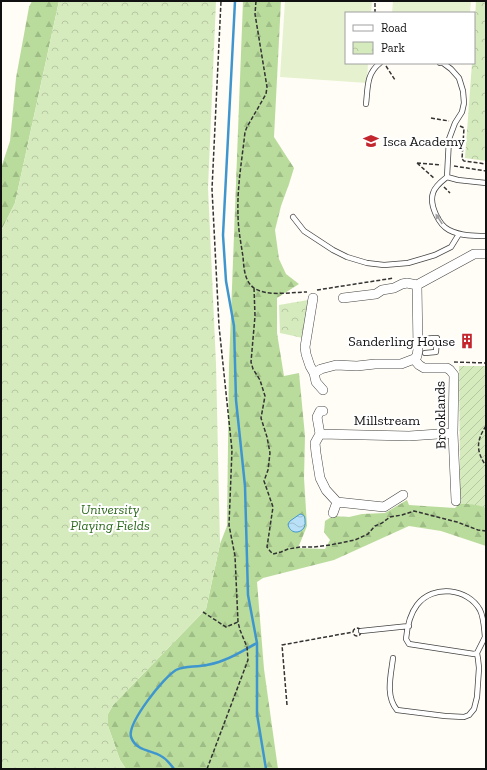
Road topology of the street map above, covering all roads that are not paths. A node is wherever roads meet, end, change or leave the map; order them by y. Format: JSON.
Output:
{"nodes":[{"id":1,"x":379,"y":64,"type":"edge"},
{"id":2,"x":444,"y":64,"type":"edge"},
{"id":3,"x":366,"y":104,"type":"dead end"},
{"id":4,"x":447,"y":177,"type":"junction"},
{"id":5,"x":486,"y":183,"type":"edge"},
{"id":6,"x":294,"y":217,"type":"dead end"},
{"id":7,"x":459,"y":234,"type":"junction"},
{"id":8,"x":486,"y":236,"type":"edge"},
{"id":9,"x":486,"y":254,"type":"edge"},
{"id":10,"x":417,"y":285,"type":"junction"},
{"id":11,"x":313,"y":293,"type":"road end"},
{"id":12,"x":343,"y":298,"type":"dead end"},
{"id":13,"x":417,"y":339,"type":"junction"},
{"id":14,"x":425,"y":353,"type":"dead end"},
{"id":15,"x":414,"y":359,"type":"junction"},
{"id":16,"x":314,"y":373,"type":"junction"},
{"id":17,"x":323,"y":390,"type":"dead end"},
{"id":18,"x":323,"y":411,"type":"dead end"},
{"id":19,"x":453,"y":433,"type":"junction"},
{"id":20,"x":320,"y":434,"type":"junction"},
{"id":21,"x":403,"y":495,"type":"dead end"},
{"id":22,"x":456,"y":500,"type":"dead end"},
{"id":23,"x":337,"y":502,"type":"junction"},
{"id":24,"x":333,"y":513,"type":"dead end"},
{"id":25,"x":409,"y":626,"type":"junction"},
{"id":26,"x":361,"y":632,"type":"dead end"},
{"id":27,"x":486,"y":637,"type":"edge"},
{"id":28,"x":477,"y":653,"type":"junction"},
{"id":29,"x":393,"y":658,"type":"dead end"}],
"edges":[{"from":1,"to":3,"type":"lane"},
{"from":2,"to":4,"type":"lane"},
{"from":4,"to":5,"type":"lane"},
{"from":7,"to":4,"type":"lane","one_way":true},
{"from":6,"to":7,"type":"lane"},
{"from":7,"to":8,"type":"lane"},
{"from":9,"to":10,"type":"street"},
{"from":10,"to":12,"type":"street"},
{"from":10,"to":13,"type":"street"},
{"from":11,"to":16,"type":"street"},
{"from":13,"to":14,"type":"lane"},
{"from":13,"to":15,"type":"street"},
{"from":15,"to":16,"type":"street"},
{"from":15,"to":19,"type":"street","name":"Brooklands"},
{"from":16,"to":17,"type":"street"},
{"from":18,"to":20,"type":"street"},
{"from":19,"to":20,"type":"street","name":"Millstream"},
{"from":19,"to":22,"type":"street","name":"Brooklands"},
{"from":20,"to":23,"type":"street"},
{"from":21,"to":23,"type":"street"},
{"from":23,"to":24,"type":"street"},
{"from":25,"to":26,"type":"lane"},
{"from":25,"to":27,"type":"lane"},
{"from":25,"to":28,"type":"lane"},
{"from":27,"to":28,"type":"lane"},
{"from":28,"to":29,"type":"lane"}]}
